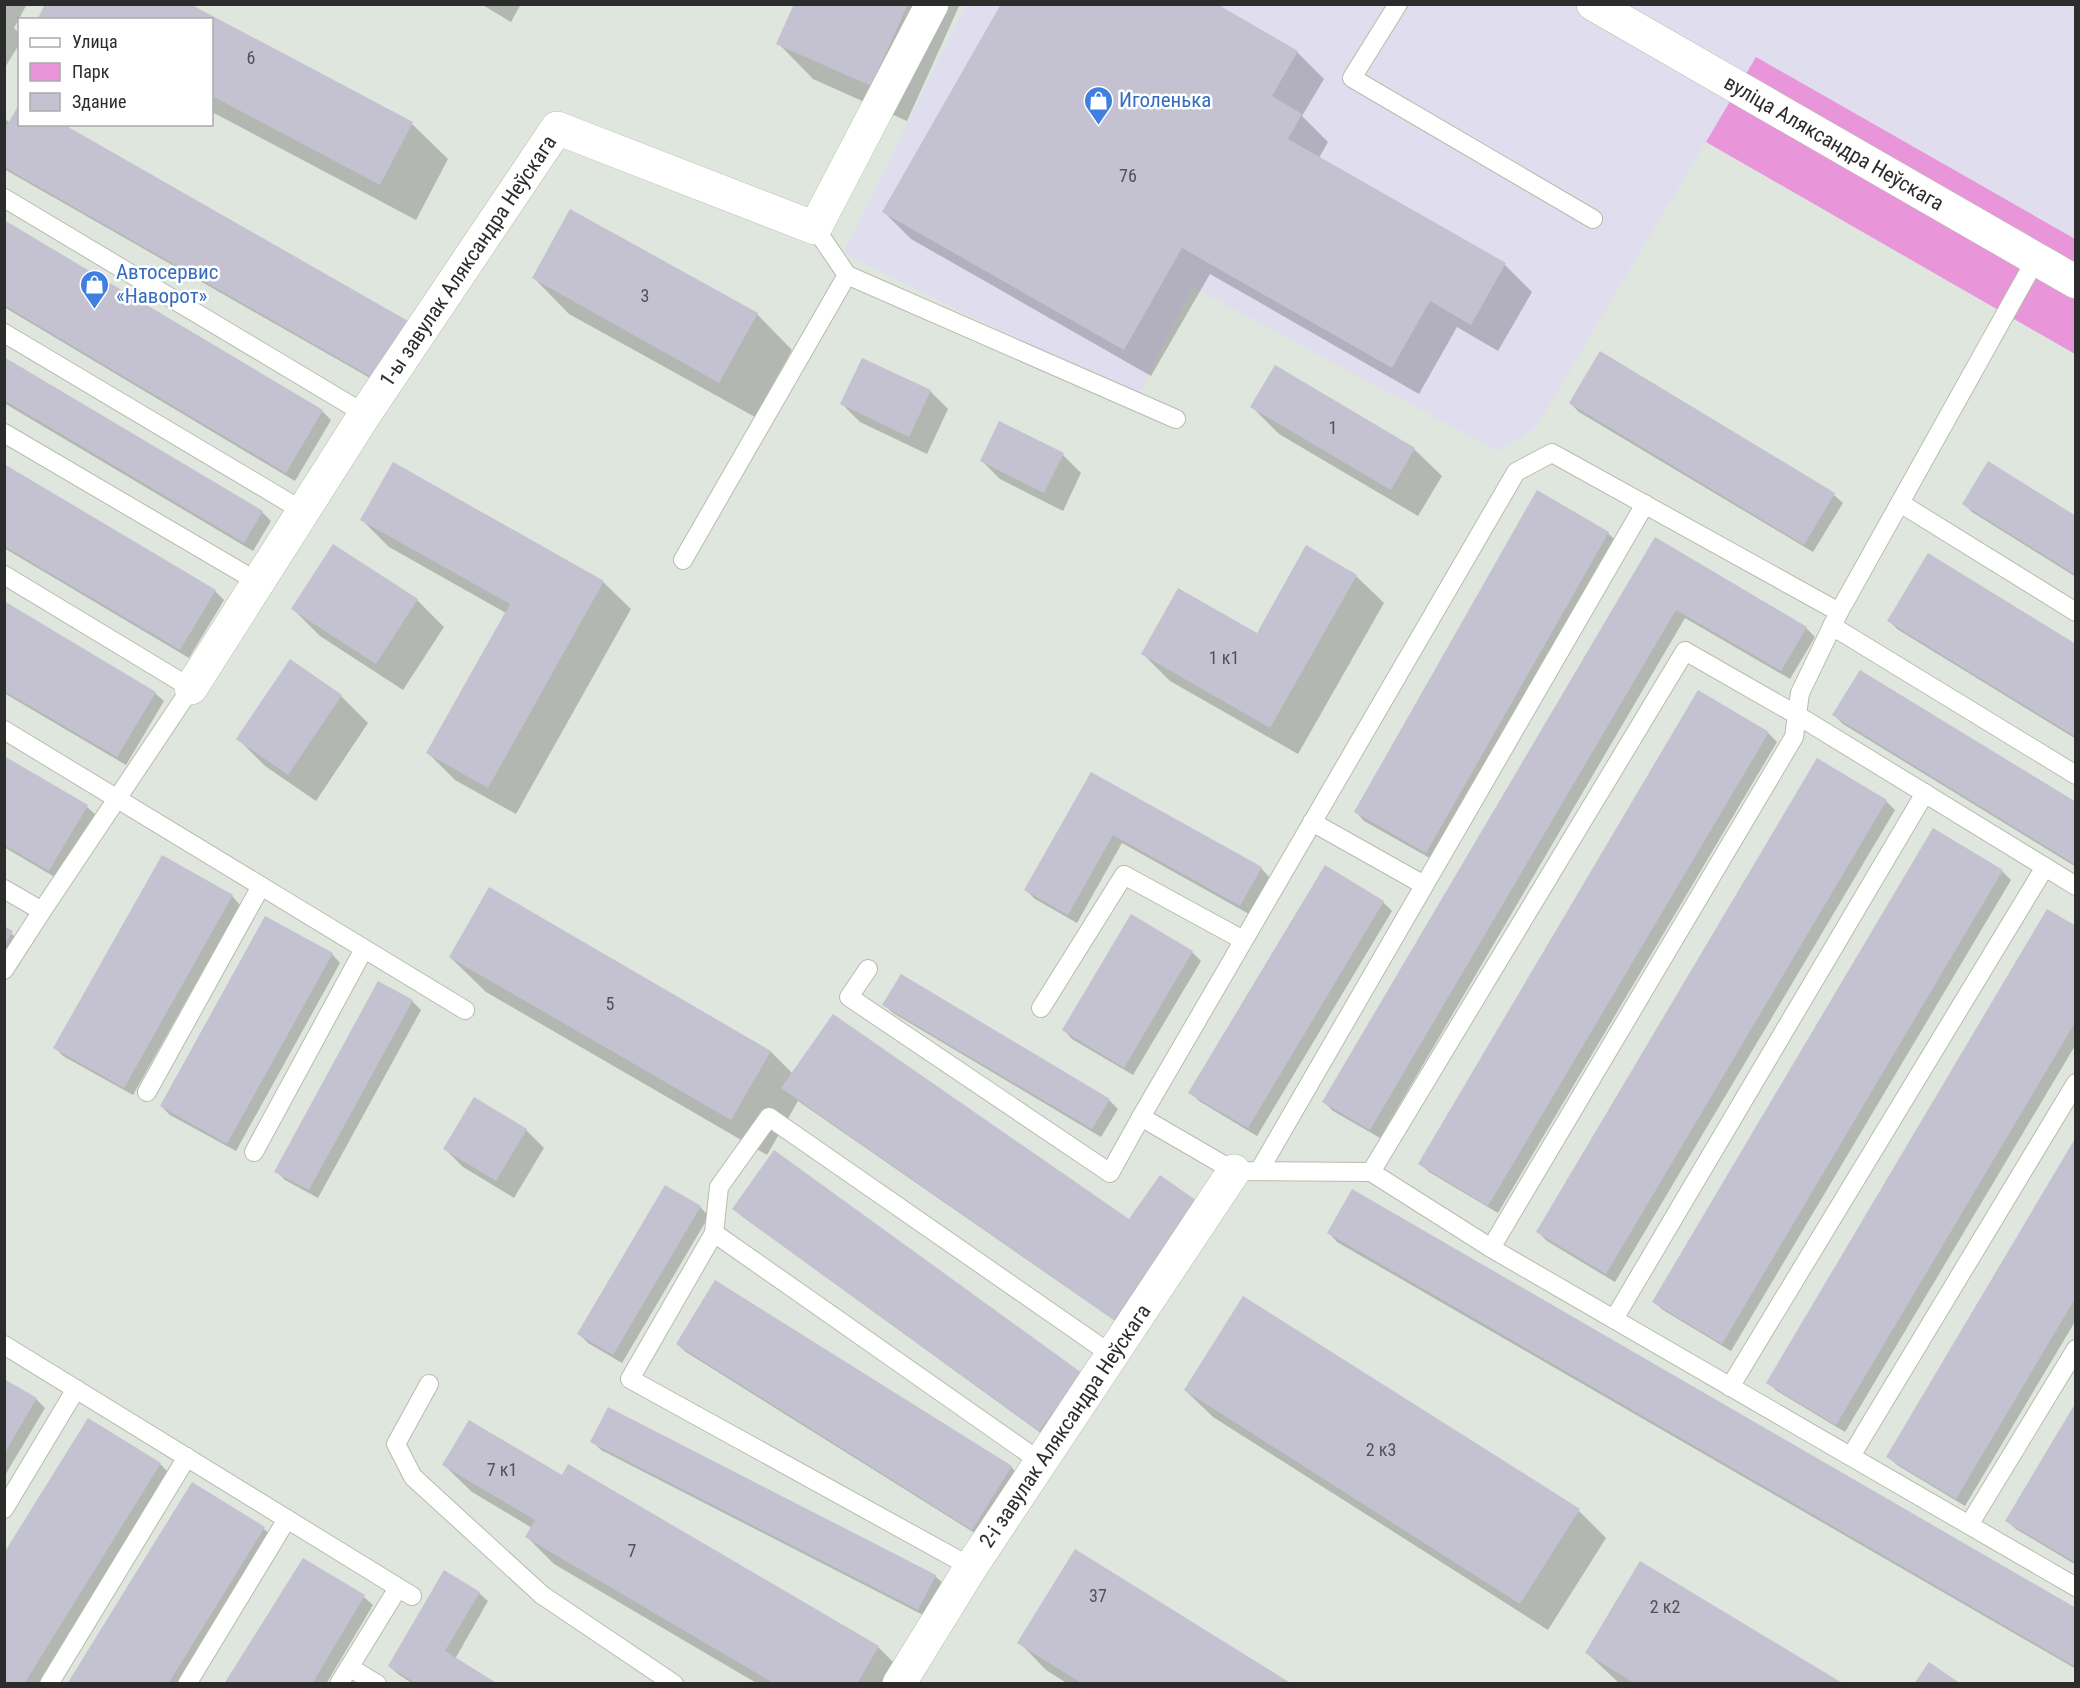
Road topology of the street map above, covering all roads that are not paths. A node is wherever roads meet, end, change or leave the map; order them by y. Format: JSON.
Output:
{"nodes":[{"id":1,"x":932,"y":4,"type":"edge"},
{"id":2,"x":1398,"y":4,"type":"edge"},
{"id":3,"x":1593,"y":4,"type":"edge"},
{"id":4,"x":4,"y":198,"type":"edge"},
{"id":5,"x":1593,"y":219,"type":"dead end"},
{"id":6,"x":815,"y":228,"type":"junction"},
{"id":7,"x":2036,"y":260,"type":"junction"},
{"id":8,"x":848,"y":275,"type":"junction"},
{"id":9,"x":2076,"y":282,"type":"edge"},
{"id":10,"x":4,"y":333,"type":"edge"},
{"id":11,"x":365,"y":414,"type":"junction"},
{"id":12,"x":1176,"y":419,"type":"dead end"},
{"id":13,"x":4,"y":433,"type":"edge"},
{"id":14,"x":1900,"y":503,"type":"junction"},
{"id":15,"x":1645,"y":504,"type":"junction"},
{"id":16,"x":303,"y":512,"type":"junction"},
{"id":17,"x":683,"y":560,"type":"dead end"},
{"id":18,"x":4,"y":575,"type":"edge"},
{"id":19,"x":258,"y":582,"type":"junction"},
{"id":20,"x":2076,"y":612,"type":"edge"},
{"id":21,"x":1836,"y":619,"type":"junction"},
{"id":22,"x":191,"y":688,"type":"junction"},
{"id":23,"x":1797,"y":715,"type":"junction"},
{"id":24,"x":4,"y":730,"type":"edge"},
{"id":25,"x":2076,"y":774,"type":"edge"},
{"id":26,"x":1925,"y":793,"type":"junction"},
{"id":27,"x":117,"y":798,"type":"junction"},
{"id":28,"x":1312,"y":822,"type":"junction"},
{"id":29,"x":2045,"y":867,"type":"junction"},
{"id":30,"x":1424,"y":885,"type":"junction"},
{"id":31,"x":2076,"y":885,"type":"edge"},
{"id":32,"x":261,"y":886,"type":"junction"},
{"id":33,"x":4,"y":889,"type":"edge"},
{"id":34,"x":42,"y":911,"type":"junction"},
{"id":35,"x":1244,"y":940,"type":"junction"},
{"id":36,"x":364,"y":949,"type":"junction"},
{"id":37,"x":868,"y":969,"type":"dead end"},
{"id":38,"x":4,"y":970,"type":"edge"},
{"id":39,"x":1041,"y":1008,"type":"dead end"},
{"id":40,"x":465,"y":1010,"type":"dead end"},
{"id":41,"x":2076,"y":1083,"type":"edge"},
{"id":42,"x":147,"y":1092,"type":"dead end"},
{"id":43,"x":1141,"y":1117,"type":"junction"},
{"id":44,"x":254,"y":1152,"type":"dead end"},
{"id":45,"x":1247,"y":1171,"type":"junction"},
{"id":46,"x":1371,"y":1172,"type":"junction"},
{"id":47,"x":714,"y":1233,"type":"junction"},
{"id":48,"x":1491,"y":1248,"type":"junction"},
{"id":49,"x":1614,"y":1318,"type":"junction"},
{"id":50,"x":4,"y":1345,"type":"edge"},
{"id":51,"x":2076,"y":1349,"type":"edge"},
{"id":52,"x":1112,"y":1355,"type":"junction"},
{"id":53,"x":429,"y":1384,"type":"dead end"},
{"id":54,"x":1730,"y":1387,"type":"junction"},
{"id":55,"x":76,"y":1389,"type":"junction"},
{"id":56,"x":1851,"y":1456,"type":"junction"},
{"id":57,"x":187,"y":1457,"type":"junction"},
{"id":58,"x":1041,"y":1462,"type":"junction"},
{"id":59,"x":4,"y":1509,"type":"edge"},
{"id":60,"x":287,"y":1519,"type":"junction"},
{"id":61,"x":1969,"y":1525,"type":"junction"},
{"id":62,"x":971,"y":1567,"type":"junction"},
{"id":63,"x":2076,"y":1587,"type":"edge"},
{"id":64,"x":349,"y":1667,"type":"junction"},
{"id":65,"x":49,"y":1683,"type":"edge"},
{"id":66,"x":187,"y":1683,"type":"edge"},
{"id":67,"x":339,"y":1683,"type":"edge"},
{"id":68,"x":377,"y":1683,"type":"edge"},
{"id":69,"x":674,"y":1683,"type":"edge"},
{"id":70,"x":899,"y":1683,"type":"edge"}],
"edges":[{"from":1,"to":6,"type":"street"},
{"from":2,"to":5,"type":"lane"},
{"from":3,"to":7,"type":"street","name":"вуліца Аляксандра Неўскага"},
{"from":4,"to":11,"type":"lane"},
{"from":6,"to":8,"type":"lane"},
{"from":6,"to":11,"type":"street","name":"1-ы завулак Аляксандра Неўскага"},
{"from":7,"to":9,"type":"street","name":"вуліца Аляксандра Неўскага"},
{"from":7,"to":14,"type":"lane"},
{"from":8,"to":12,"type":"lane"},
{"from":8,"to":17,"type":"lane"},
{"from":10,"to":16,"type":"lane"},
{"from":11,"to":16,"type":"street","name":"1-ы завулак Аляксандра Неўскага"},
{"from":13,"to":19,"type":"lane"},
{"from":14,"to":20,"type":"lane"},
{"from":14,"to":21,"type":"lane"},
{"from":15,"to":21,"type":"lane"},
{"from":15,"to":28,"type":"lane"},
{"from":15,"to":30,"type":"lane"},
{"from":16,"to":19,"type":"street","name":"1-ы завулак Аляксандра Неўскага"},
{"from":18,"to":22,"type":"lane"},
{"from":19,"to":22,"type":"street","name":"1-ы завулак Аляксандра Неўскага"},
{"from":21,"to":23,"type":"lane"},
{"from":21,"to":25,"type":"lane"},
{"from":22,"to":27,"type":"lane"},
{"from":23,"to":26,"type":"lane"},
{"from":23,"to":46,"type":"lane"},
{"from":23,"to":48,"type":"lane"},
{"from":24,"to":27,"type":"lane"},
{"from":26,"to":29,"type":"lane"},
{"from":26,"to":49,"type":"lane"},
{"from":27,"to":32,"type":"lane"},
{"from":27,"to":34,"type":"lane"},
{"from":28,"to":30,"type":"lane"},
{"from":28,"to":35,"type":"lane"},
{"from":29,"to":31,"type":"lane"},
{"from":29,"to":54,"type":"lane"},
{"from":30,"to":45,"type":"lane"},
{"from":32,"to":36,"type":"lane"},
{"from":32,"to":42,"type":"lane"},
{"from":33,"to":34,"type":"lane"},
{"from":34,"to":38,"type":"lane"},
{"from":35,"to":39,"type":"lane"},
{"from":35,"to":43,"type":"lane"},
{"from":36,"to":40,"type":"lane"},
{"from":36,"to":44,"type":"lane"},
{"from":37,"to":43,"type":"lane"},
{"from":41,"to":56,"type":"lane"},
{"from":43,"to":45,"type":"lane"},
{"from":45,"to":46,"type":"lane"},
{"from":45,"to":52,"type":"street","name":"2-і завулак Аляксандра Неўскага"},
{"from":46,"to":48,"type":"lane"},
{"from":47,"to":52,"type":"lane"},
{"from":47,"to":58,"type":"lane"},
{"from":47,"to":62,"type":"lane"},
{"from":48,"to":49,"type":"lane"},
{"from":49,"to":54,"type":"lane"},
{"from":50,"to":55,"type":"lane"},
{"from":51,"to":61,"type":"lane"},
{"from":52,"to":58,"type":"street","name":"2-і завулак Аляксандра Неўскага"},
{"from":53,"to":69,"type":"lane"},
{"from":54,"to":56,"type":"lane"},
{"from":55,"to":57,"type":"lane"},
{"from":55,"to":59,"type":"lane"},
{"from":56,"to":61,"type":"lane"},
{"from":57,"to":60,"type":"lane"},
{"from":57,"to":65,"type":"lane"},
{"from":58,"to":62,"type":"street","name":"2-і завулак Аляксандра Неўскага"},
{"from":60,"to":64,"type":"lane"},
{"from":60,"to":66,"type":"lane"},
{"from":61,"to":63,"type":"lane"},
{"from":62,"to":70,"type":"street","name":"2-і завулак Аляксандра Неўскага"},
{"from":64,"to":67,"type":"lane"},
{"from":64,"to":68,"type":"lane"}]}
